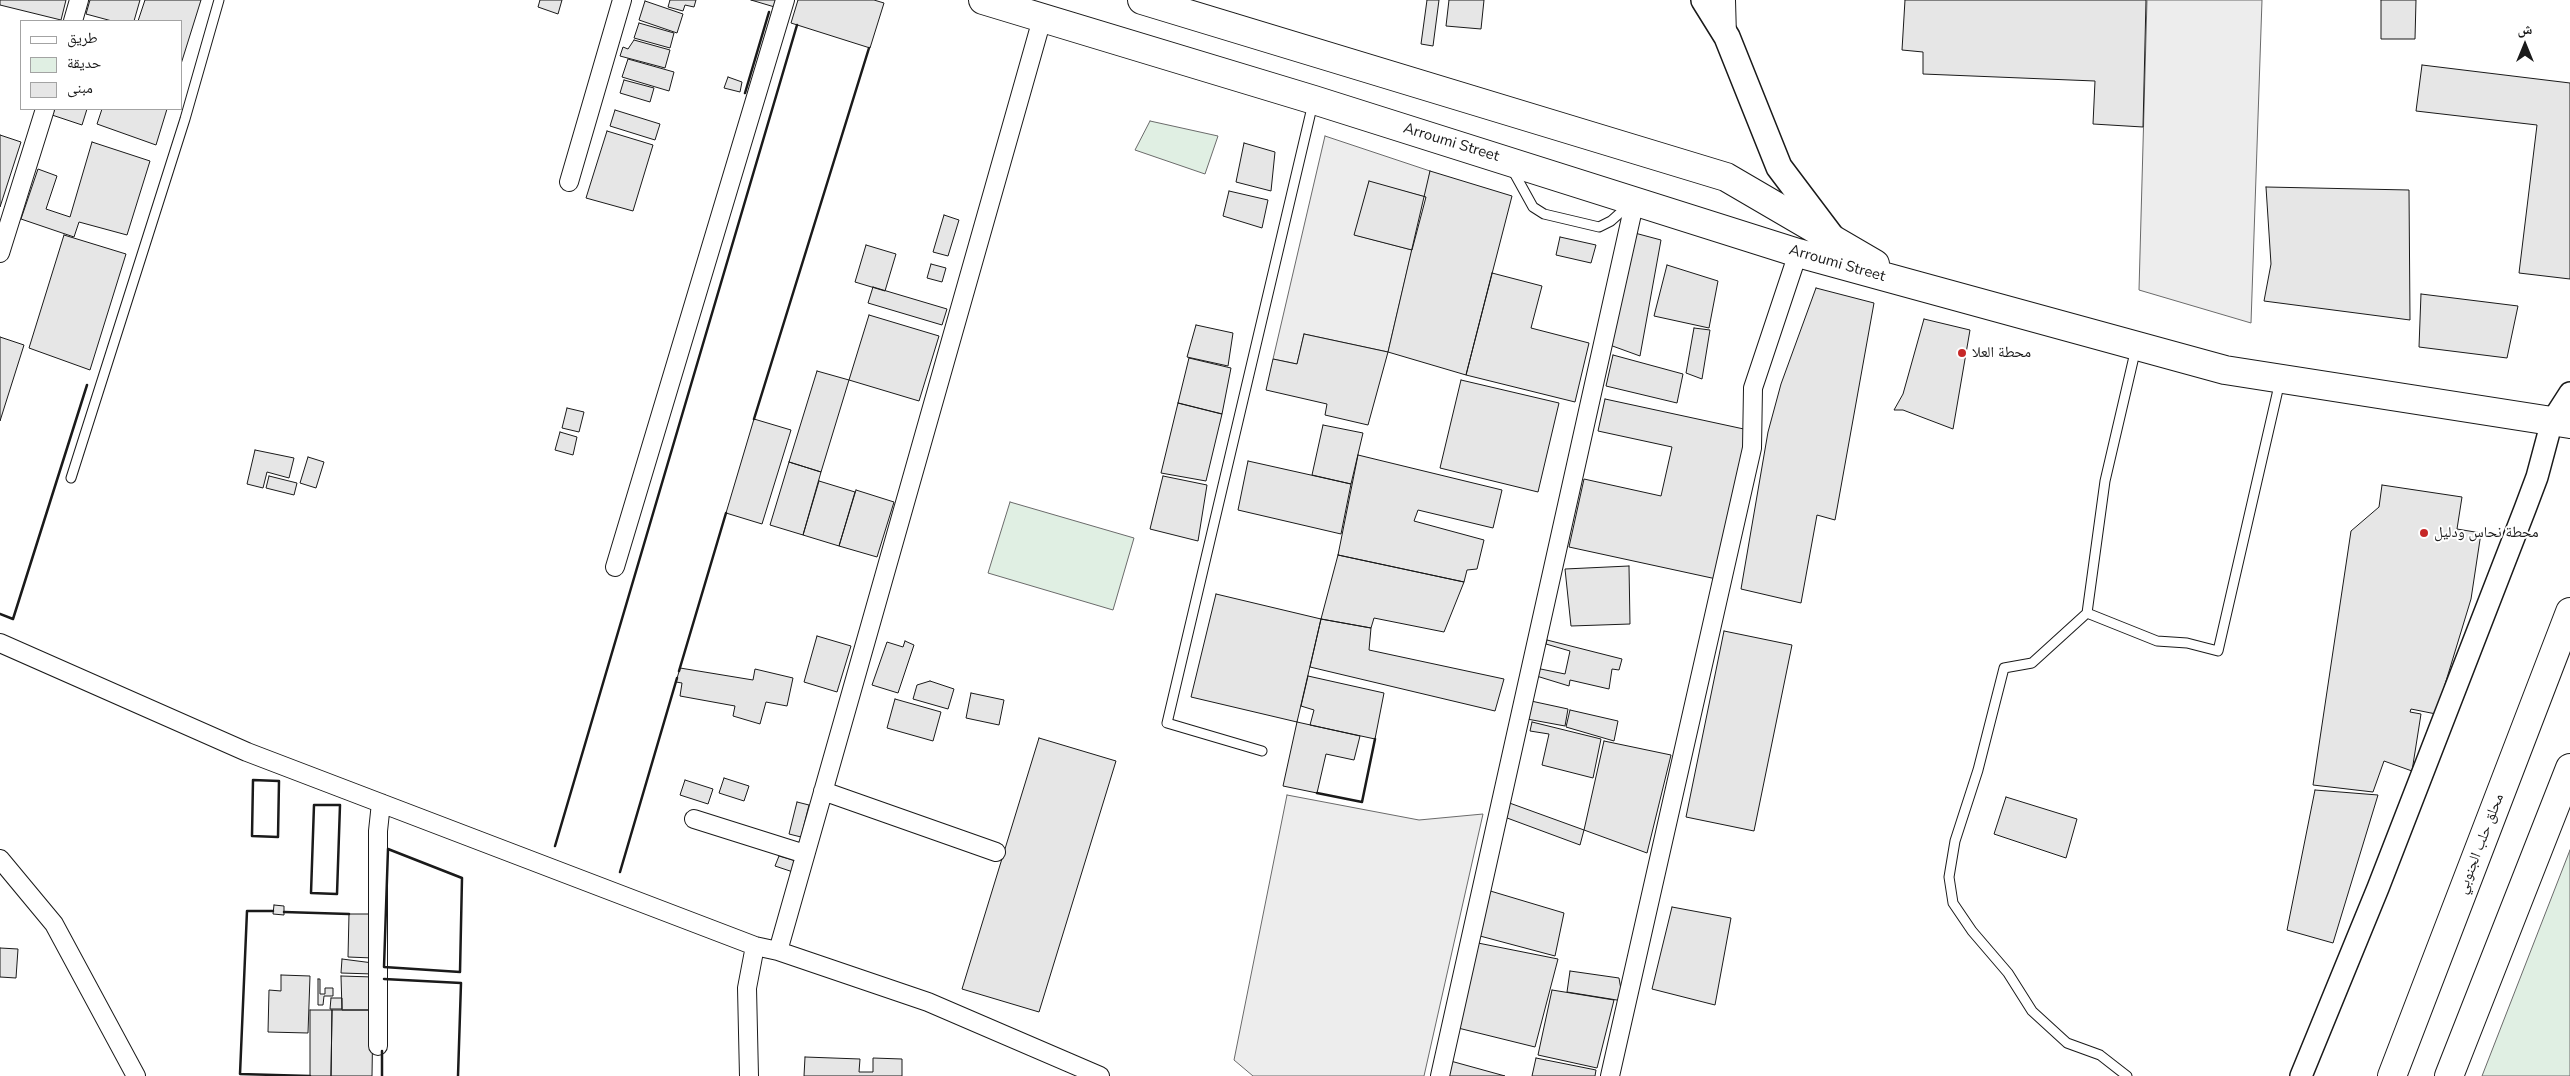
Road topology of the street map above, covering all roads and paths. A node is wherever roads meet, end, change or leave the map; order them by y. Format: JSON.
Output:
{"nodes":[{"id":1,"x":79,"y":0,"type":"edge"},
{"id":2,"x":219,"y":0,"type":"edge"},
{"id":3,"x":622,"y":0,"type":"edge"},
{"id":4,"x":785,"y":0,"type":"edge"},
{"id":5,"x":982,"y":0,"type":"edge"},
{"id":6,"x":1142,"y":0,"type":"edge"},
{"id":7,"x":1704,"y":0,"type":"edge"},
{"id":8,"x":1726,"y":0,"type":"edge"},
{"id":9,"x":1042,"y":19,"type":"junction"},
{"id":10,"x":73,"y":20,"type":"edge"},
{"id":11,"x":1727,"y":37,"type":"junction"},
{"id":12,"x":1314,"y":100,"type":"junction"},
{"id":13,"x":45,"y":110,"type":"edge"},
{"id":14,"x":1507,"y":160,"type":"junction"},
{"id":15,"x":569,"y":182,"type":"dead end"},
{"id":16,"x":1635,"y":200,"type":"junction"},
{"id":17,"x":1836,"y":242,"type":"junction"},
{"id":18,"x":0,"y":253,"type":"edge"},
{"id":19,"x":1798,"y":253,"type":"junction"},
{"id":20,"x":1908,"y":284,"type":"junction"},
{"id":21,"x":2136,"y":346,"type":"junction"},
{"id":22,"x":2281,"y":378,"type":"junction"},
{"id":23,"x":2570,"y":393,"type":"edge"},
{"id":24,"x":2561,"y":422,"type":"edge"},
{"id":25,"x":70,"y":478,"type":"dead end"},
{"id":26,"x":615,"y":567,"type":"dead end"},
{"id":27,"x":2570,"y":612,"type":"edge"},
{"id":28,"x":2087,"y":613,"type":"junction"},
{"id":29,"x":0,"y":643,"type":"edge"},
{"id":30,"x":1262,"y":751,"type":"dead end"},
{"id":31,"x":2570,"y":768,"type":"edge"},
{"id":32,"x":823,"y":791,"type":"junction"},
{"id":33,"x":381,"y":803,"type":"junction"},
{"id":34,"x":694,"y":819,"type":"dead end"},
{"id":35,"x":996,"y":852,"type":"dead end"},
{"id":36,"x":805,"y":854,"type":"junction"},
{"id":37,"x":0,"y":859,"type":"edge"},
{"id":38,"x":755,"y":946,"type":"junction"},
{"id":39,"x":778,"y":951,"type":"junction"},
{"id":40,"x":378,"y":1046,"type":"dead end"},
{"id":41,"x":136,"y":1076,"type":"edge"},
{"id":42,"x":749,"y":1076,"type":"edge"},
{"id":43,"x":1100,"y":1076,"type":"edge"},
{"id":44,"x":1440,"y":1076,"type":"edge"},
{"id":45,"x":1610,"y":1076,"type":"edge"},
{"id":46,"x":2126,"y":1076,"type":"edge"},
{"id":47,"x":2301,"y":1076,"type":"edge"},
{"id":48,"x":2392,"y":1076,"type":"edge"},
{"id":49,"x":2448,"y":1076,"type":"edge"}],
"edges":[{"from":1,"to":10,"type":"street"},
{"from":2,"to":25,"type":"lane"},
{"from":3,"to":15,"type":"street"},
{"from":4,"to":26,"type":"street"},
{"from":5,"to":9,"type":"main road","name":"Arroumi Street"},
{"from":6,"to":17,"type":"main road","name":"Arroumi Street"},
{"from":7,"to":11,"type":"main road"},
{"from":8,"to":11,"type":"street"},
{"from":9,"to":12,"type":"main road","name":"Arroumi Street"},
{"from":9,"to":32,"type":"street"},
{"from":11,"to":17,"type":"main road"},
{"from":12,"to":14,"type":"main road","name":"Arroumi Street"},
{"from":12,"to":30,"type":"lane"},
{"from":13,"to":18,"type":"street"},
{"from":14,"to":16,"type":"main road","name":"Arroumi Street"},
{"from":14,"to":16,"type":"lane"},
{"from":16,"to":19,"type":"main road","name":"Arroumi Street"},
{"from":16,"to":44,"type":"street"},
{"from":17,"to":20,"type":"main road","name":"Arroumi Street"},
{"from":19,"to":20,"type":"main road","name":"Arroumi Street"},
{"from":19,"to":45,"type":"street"},
{"from":20,"to":21,"type":"main road"},
{"from":21,"to":22,"type":"main road"},
{"from":21,"to":28,"type":"lane"},
{"from":22,"to":24,"type":"main road"},
{"from":22,"to":28,"type":"lane"},
{"from":23,"to":24,"type":"street"},
{"from":24,"to":47,"type":"street"},
{"from":27,"to":48,"type":"main road","name":"محلق حلب الجنوبي"},
{"from":28,"to":46,"type":"lane"},
{"from":29,"to":33,"type":"street"},
{"from":31,"to":49,"type":"main road"},
{"from":32,"to":35,"type":"street"},
{"from":32,"to":36,"type":"street"},
{"from":33,"to":38,"type":"street"},
{"from":33,"to":40,"type":"street"},
{"from":34,"to":36,"type":"street"},
{"from":36,"to":39,"type":"street"},
{"from":37,"to":41,"type":"street"},
{"from":38,"to":39,"type":"street"},
{"from":38,"to":42,"type":"street"},
{"from":39,"to":43,"type":"street"}]}
